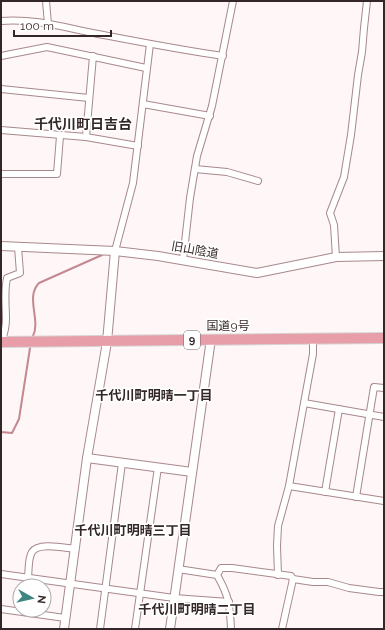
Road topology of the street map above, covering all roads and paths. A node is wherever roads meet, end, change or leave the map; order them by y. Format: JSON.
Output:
{"nodes":[{"id":1,"x":46,"y":1,"type":"edge"},
{"id":2,"x":233,"y":1,"type":"edge"},
{"id":3,"x":367,"y":1,"type":"edge"},
{"id":4,"x":1,"y":21,"type":"edge"},
{"id":5,"x":48,"y":24,"type":"junction"},
{"id":6,"x":150,"y":44,"type":"junction"},
{"id":7,"x":1,"y":56,"type":"edge"},
{"id":8,"x":93,"y":56,"type":"junction"},
{"id":9,"x":223,"y":56,"type":"junction"},
{"id":10,"x":146,"y":68,"type":"junction"},
{"id":11,"x":1,"y":89,"type":"edge"},
{"id":12,"x":89,"y":98,"type":"junction"},
{"id":13,"x":143,"y":104,"type":"junction"},
{"id":14,"x":210,"y":116,"type":"junction"},
{"id":15,"x":1,"y":130,"type":"edge"},
{"id":16,"x":60,"y":136,"type":"junction"},
{"id":17,"x":86,"y":137,"type":"junction"},
{"id":18,"x":138,"y":146,"type":"junction"},
{"id":19,"x":195,"y":168,"type":"junction"},
{"id":20,"x":1,"y":174,"type":"edge"},
{"id":21,"x":258,"y":181,"type":"dead end"},
{"id":22,"x":1,"y":246,"type":"edge"},
{"id":23,"x":18,"y":247,"type":"junction"},
{"id":24,"x":115,"y":251,"type":"junction"},
{"id":25,"x":384,"y":256,"type":"edge"},
{"id":26,"x":336,"y":257,"type":"junction"},
{"id":27,"x":182,"y":260,"type":"junction"},
{"id":28,"x":384,"y":338,"type":"edge"},
{"id":29,"x":212,"y":339,"type":"junction"},
{"id":30,"x":313,"y":339,"type":"junction"},
{"id":31,"x":1,"y":342,"type":"edge"},
{"id":32,"x":107,"y":342,"type":"junction"},
{"id":33,"x":384,"y":388,"type":"edge"},
{"id":34,"x":304,"y":403,"type":"junction"},
{"id":35,"x":339,"y":409,"type":"junction"},
{"id":36,"x":370,"y":414,"type":"junction"},
{"id":37,"x":384,"y":417,"type":"edge"},
{"id":38,"x":87,"y":458,"type":"junction"},
{"id":39,"x":122,"y":463,"type":"junction"},
{"id":40,"x":158,"y":467,"type":"junction"},
{"id":41,"x":192,"y":472,"type":"junction"},
{"id":42,"x":289,"y":486,"type":"junction"},
{"id":43,"x":324,"y":492,"type":"junction"},
{"id":44,"x":356,"y":497,"type":"junction"},
{"id":45,"x":384,"y":501,"type":"edge"},
{"id":46,"x":75,"y":549,"type":"junction"},
{"id":47,"x":178,"y":569,"type":"junction"},
{"id":48,"x":1,"y":574,"type":"edge"},
{"id":49,"x":217,"y":575,"type":"junction"},
{"id":50,"x":278,"y":575,"type":"junction"},
{"id":51,"x":28,"y":577,"type":"junction"},
{"id":52,"x":293,"y":579,"type":"junction"},
{"id":53,"x":70,"y":584,"type":"junction"},
{"id":54,"x":106,"y":589,"type":"junction"},
{"id":55,"x":384,"y":592,"type":"edge"},
{"id":56,"x":139,"y":593,"type":"junction"},
{"id":57,"x":174,"y":598,"type":"junction"},
{"id":58,"x":229,"y":602,"type":"junction"},
{"id":59,"x":1,"y":609,"type":"edge"},
{"id":60,"x":65,"y":618,"type":"junction"},
{"id":61,"x":64,"y":629,"type":"edge"},
{"id":62,"x":100,"y":629,"type":"edge"},
{"id":63,"x":135,"y":629,"type":"edge"},
{"id":64,"x":170,"y":629,"type":"edge"},
{"id":65,"x":231,"y":629,"type":"edge"},
{"id":66,"x":282,"y":629,"type":"edge"}],
"edges":[{"from":1,"to":5,"type":"street"},
{"from":2,"to":9,"type":"street"},
{"from":3,"to":26,"type":"street"},
{"from":4,"to":5,"type":"street"},
{"from":5,"to":6,"type":"street"},
{"from":6,"to":9,"type":"street"},
{"from":6,"to":10,"type":"street"},
{"from":7,"to":8,"type":"street"},
{"from":8,"to":10,"type":"street"},
{"from":8,"to":12,"type":"street"},
{"from":9,"to":14,"type":"street"},
{"from":10,"to":13,"type":"street"},
{"from":11,"to":12,"type":"street"},
{"from":12,"to":17,"type":"street"},
{"from":13,"to":14,"type":"street"},
{"from":13,"to":18,"type":"street"},
{"from":14,"to":19,"type":"street"},
{"from":15,"to":16,"type":"street"},
{"from":16,"to":17,"type":"street"},
{"from":16,"to":20,"type":"street"},
{"from":17,"to":18,"type":"street"},
{"from":18,"to":24,"type":"street"},
{"from":19,"to":21,"type":"street"},
{"from":19,"to":27,"type":"street"},
{"from":22,"to":23,"type":"street","name":"旧山陰道"},
{"from":23,"to":24,"type":"street","name":"旧山陰道"},
{"from":23,"to":31,"type":"street"},
{"from":24,"to":27,"type":"street","name":"旧山陰道"},
{"from":24,"to":32,"type":"street"},
{"from":25,"to":26,"type":"street","name":"旧山陰道"},
{"from":26,"to":27,"type":"street","name":"旧山陰道"},
{"from":28,"to":30,"type":"highway","name":"国道9号","number":"9"},
{"from":29,"to":30,"type":"highway","name":"国道9号","number":"9"},
{"from":29,"to":32,"type":"highway","name":"国道9号","number":"9"},
{"from":29,"to":41,"type":"street"},
{"from":30,"to":34,"type":"street"},
{"from":31,"to":32,"type":"highway","name":"国道9号","number":"9"},
{"from":32,"to":38,"type":"street"},
{"from":33,"to":36,"type":"street"},
{"from":34,"to":35,"type":"street"},
{"from":34,"to":42,"type":"street"},
{"from":35,"to":36,"type":"street"},
{"from":35,"to":43,"type":"street"},
{"from":36,"to":37,"type":"street"},
{"from":36,"to":44,"type":"street"},
{"from":38,"to":39,"type":"street"},
{"from":38,"to":46,"type":"street"},
{"from":39,"to":40,"type":"street"},
{"from":39,"to":54,"type":"street"},
{"from":40,"to":41,"type":"street"},
{"from":40,"to":56,"type":"street"},
{"from":41,"to":47,"type":"street"},
{"from":42,"to":43,"type":"street"},
{"from":42,"to":50,"type":"street"},
{"from":43,"to":44,"type":"street"},
{"from":44,"to":45,"type":"street"},
{"from":46,"to":51,"type":"street"},
{"from":46,"to":53,"type":"street"},
{"from":47,"to":49,"type":"street"},
{"from":47,"to":57,"type":"street"},
{"from":48,"to":51,"type":"street"},
{"from":49,"to":50,"type":"street"},
{"from":49,"to":58,"type":"street"},
{"from":50,"to":52,"type":"street"},
{"from":51,"to":53,"type":"street"},
{"from":52,"to":55,"type":"street"},
{"from":52,"to":66,"type":"street"},
{"from":53,"to":54,"type":"street"},
{"from":53,"to":60,"type":"street"},
{"from":54,"to":56,"type":"street"},
{"from":54,"to":62,"type":"street"},
{"from":56,"to":57,"type":"street"},
{"from":56,"to":63,"type":"street"},
{"from":57,"to":58,"type":"street"},
{"from":57,"to":64,"type":"street"},
{"from":58,"to":65,"type":"street"},
{"from":59,"to":60,"type":"street"},
{"from":60,"to":61,"type":"street"}]}
